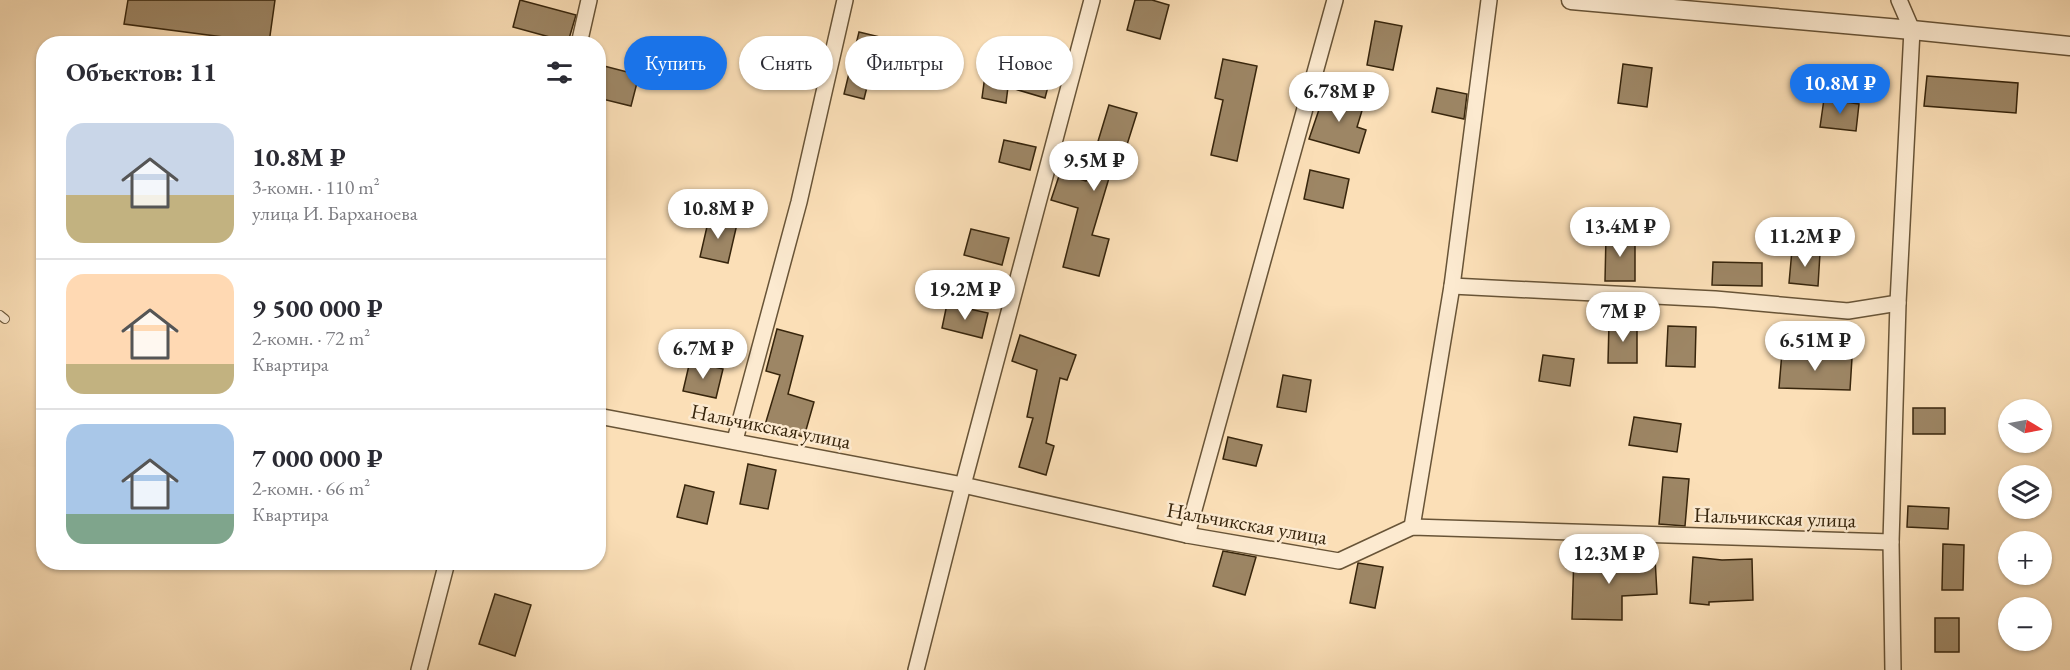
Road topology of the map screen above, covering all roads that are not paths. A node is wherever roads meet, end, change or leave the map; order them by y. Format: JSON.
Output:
{"nodes":[{"id":1,"x":589,"y":0,"type":"edge"},
{"id":2,"x":845,"y":0,"type":"edge"},
{"id":3,"x":1092,"y":0,"type":"edge"},
{"id":4,"x":1335,"y":0,"type":"edge"},
{"id":5,"x":1489,"y":0,"type":"edge"},
{"id":6,"x":1571,"y":0,"type":"edge"},
{"id":7,"x":1899,"y":0,"type":"edge"},
{"id":8,"x":1614,"y":2,"type":"edge"},
{"id":9,"x":1912,"y":30,"type":"junction"},
{"id":10,"x":581,"y":36,"type":"edge"},
{"id":11,"x":2070,"y":46,"type":"edge"},
{"id":12,"x":1452,"y":286,"type":"junction"},
{"id":13,"x":1898,"y":303,"type":"junction"},
{"id":14,"x":606,"y":417,"type":"edge"},
{"id":15,"x":735,"y":440,"type":"junction"},
{"id":16,"x":963,"y":485,"type":"junction"},
{"id":17,"x":1412,"y":527,"type":"junction"},
{"id":18,"x":1187,"y":534,"type":"junction"},
{"id":19,"x":1891,"y":542,"type":"junction"},
{"id":20,"x":445,"y":570,"type":"edge"},
{"id":21,"x":419,"y":670,"type":"edge"},
{"id":22,"x":916,"y":670,"type":"edge"},
{"id":23,"x":1893,"y":670,"type":"edge"}],
"edges":[{"from":1,"to":10,"type":"street"},
{"from":2,"to":15,"type":"street"},
{"from":3,"to":16,"type":"street"},
{"from":4,"to":18,"type":"street"},
{"from":5,"to":12,"type":"street"},
{"from":6,"to":8,"type":"street"},
{"from":7,"to":9,"type":"street"},
{"from":8,"to":9,"type":"street"},
{"from":9,"to":11,"type":"street"},
{"from":9,"to":13,"type":"street"},
{"from":12,"to":13,"type":"street"},
{"from":12,"to":17,"type":"street"},
{"from":13,"to":19,"type":"street"},
{"from":14,"to":15,"type":"street","name":"Нальчикская улица"},
{"from":15,"to":16,"type":"street","name":"Нальчикская улица"},
{"from":16,"to":18,"type":"street","name":"Нальчикская улица"},
{"from":16,"to":22,"type":"street"},
{"from":17,"to":18,"type":"street","name":"Нальчикская улица"},
{"from":17,"to":19,"type":"street","name":"Нальчикская улица"},
{"from":19,"to":23,"type":"street"},
{"from":20,"to":21,"type":"street"}]}
